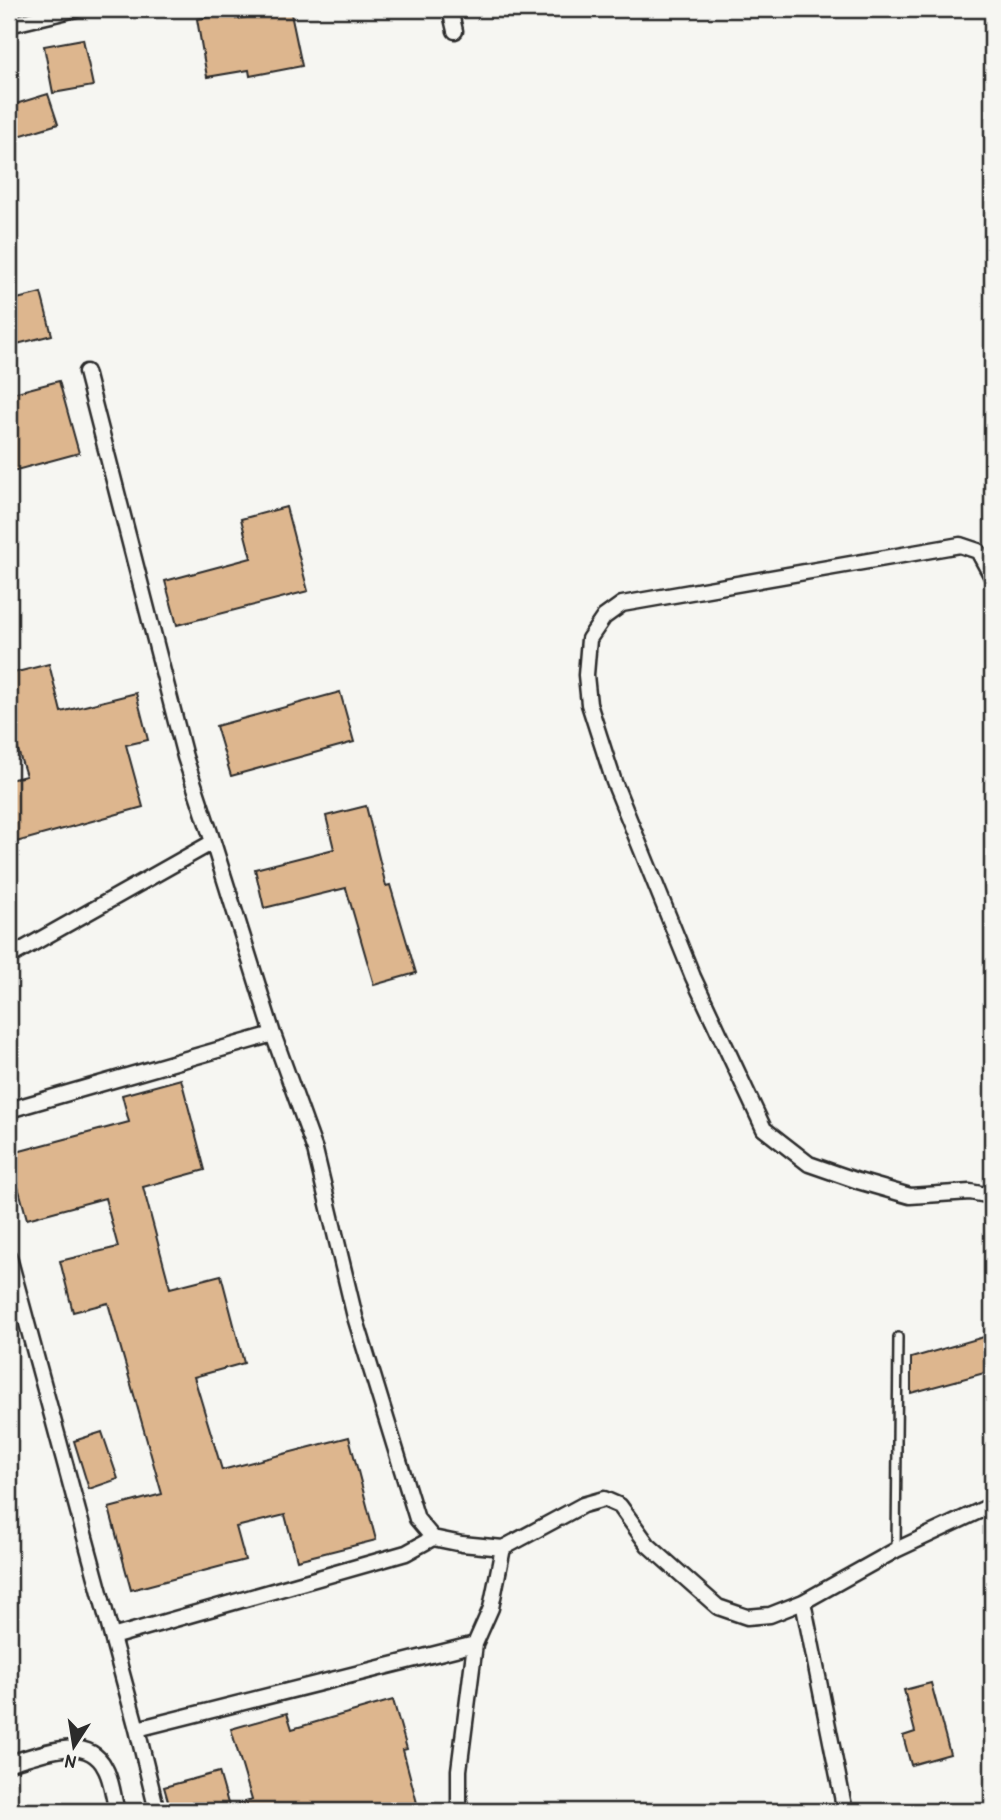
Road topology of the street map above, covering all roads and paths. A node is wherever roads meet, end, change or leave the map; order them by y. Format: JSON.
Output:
{"nodes":[{"id":1,"x":76,"y":9,"type":"edge"},
{"id":2,"x":450,"y":9,"type":"edge"},
{"id":3,"x":9,"y":25,"type":"edge"},
{"id":4,"x":455,"y":31,"type":"dead end"},
{"id":5,"x":86,"y":372,"type":"dead end"},
{"id":6,"x":992,"y":577,"type":"edge"},
{"id":7,"x":213,"y":842,"type":"junction"},
{"id":8,"x":9,"y":957,"type":"edge"},
{"id":9,"x":273,"y":1034,"type":"junction"},
{"id":10,"x":9,"y":1110,"type":"edge"},
{"id":11,"x":992,"y":1196,"type":"edge"},
{"id":12,"x":9,"y":1256,"type":"edge"},
{"id":13,"x":11,"y":1272,"type":"edge"},
{"id":14,"x":898,"y":1337,"type":"dead end"},
{"id":15,"x":992,"y":1505,"type":"edge"},
{"id":16,"x":433,"y":1538,"type":"junction"},
{"id":17,"x":503,"y":1548,"type":"junction"},
{"id":18,"x":896,"y":1550,"type":"junction"},
{"id":19,"x":803,"y":1602,"type":"junction"},
{"id":20,"x":112,"y":1637,"type":"junction"},
{"id":21,"x":475,"y":1644,"type":"junction"},
{"id":22,"x":137,"y":1729,"type":"junction"},
{"id":23,"x":9,"y":1763,"type":"edge"},
{"id":24,"x":117,"y":1811,"type":"edge"},
{"id":25,"x":157,"y":1811,"type":"edge"},
{"id":26,"x":459,"y":1811,"type":"edge"},
{"id":27,"x":845,"y":1811,"type":"edge"}],
"edges":[{"from":1,"to":3,"type":"street"},
{"from":2,"to":4,"type":"street"},
{"from":5,"to":7,"type":"street"},
{"from":6,"to":11,"type":"street"},
{"from":7,"to":8,"type":"street"},
{"from":7,"to":9,"type":"street"},
{"from":9,"to":10,"type":"street"},
{"from":9,"to":16,"type":"street"},
{"from":12,"to":13,"type":"street"},
{"from":13,"to":20,"type":"street"},
{"from":14,"to":18,"type":"lane"},
{"from":15,"to":18,"type":"street"},
{"from":16,"to":17,"type":"street"},
{"from":16,"to":20,"type":"street"},
{"from":17,"to":19,"type":"street"},
{"from":17,"to":21,"type":"street"},
{"from":18,"to":19,"type":"street"},
{"from":19,"to":27,"type":"street"},
{"from":20,"to":22,"type":"street"},
{"from":21,"to":22,"type":"street"},
{"from":21,"to":26,"type":"street"},
{"from":22,"to":25,"type":"street"},
{"from":23,"to":24,"type":"street"}]}
